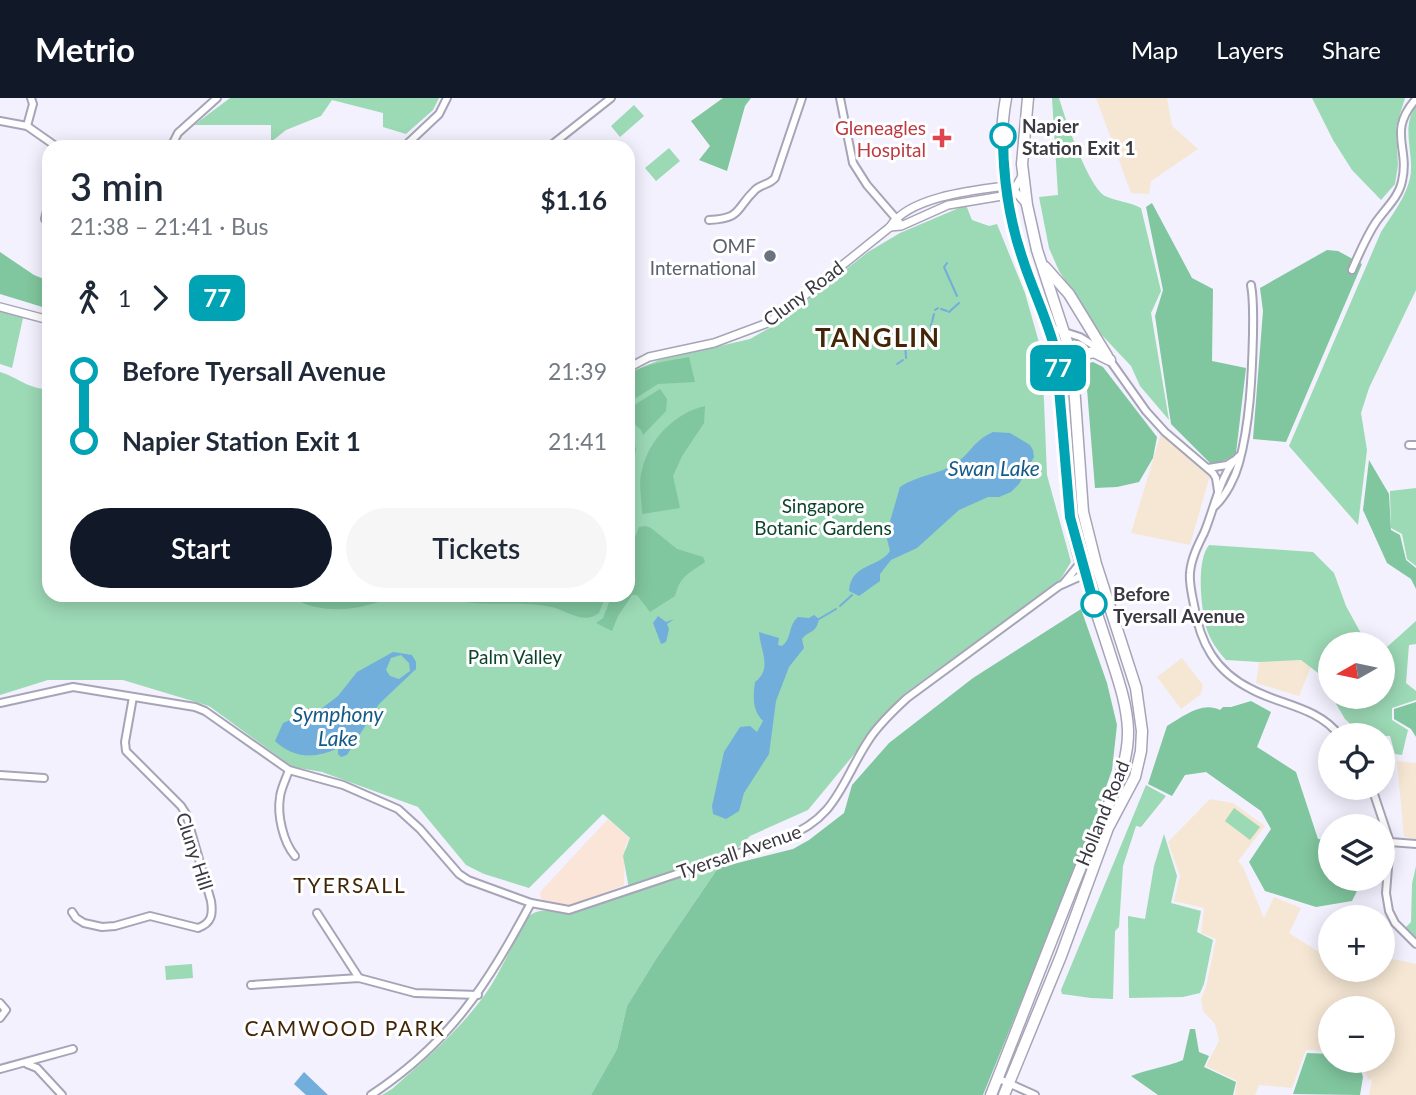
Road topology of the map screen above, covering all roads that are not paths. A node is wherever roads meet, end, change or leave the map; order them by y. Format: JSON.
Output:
{"nodes":[{"id":1,"x":31,"y":98,"type":"edge"},
{"id":2,"x":216,"y":98,"type":"edge"},
{"id":3,"x":447,"y":98,"type":"edge"},
{"id":4,"x":611,"y":98,"type":"edge"},
{"id":5,"x":802,"y":98,"type":"edge"},
{"id":6,"x":840,"y":98,"type":"edge"},
{"id":7,"x":1006,"y":98,"type":"edge"},
{"id":8,"x":1028,"y":98,"type":"edge"},
{"id":9,"x":1416,"y":99,"type":"edge"},
{"id":10,"x":0,"y":121,"type":"edge"},
{"id":11,"x":27,"y":126,"type":"junction"},
{"id":12,"x":47,"y":140,"type":"edge"},
{"id":13,"x":174,"y":140,"type":"edge"},
{"id":14,"x":411,"y":140,"type":"edge"},
{"id":15,"x":558,"y":140,"type":"edge"},
{"id":16,"x":1023,"y":176,"type":"junction"},
{"id":17,"x":1009,"y":191,"type":"junction"},
{"id":18,"x":1027,"y":205,"type":"junction"},
{"id":19,"x":896,"y":218,"type":"junction"},
{"id":20,"x":709,"y":220,"type":"dead end"},
{"id":21,"x":901,"y":226,"type":"junction"},
{"id":22,"x":890,"y":227,"type":"junction"},
{"id":23,"x":1045,"y":266,"type":"junction"},
{"id":24,"x":1352,"y":270,"type":"dead end"},
{"id":25,"x":1251,"y":285,"type":"dead end"},
{"id":26,"x":0,"y":307,"type":"edge"},
{"id":27,"x":42,"y":318,"type":"edge"},
{"id":28,"x":1049,"y":327,"type":"junction"},
{"id":29,"x":1066,"y":332,"type":"junction"},
{"id":30,"x":1072,"y":357,"type":"junction"},
{"id":31,"x":1109,"y":358,"type":"junction"},
{"id":32,"x":635,"y":365,"type":"edge"},
{"id":33,"x":1236,"y":459,"type":"junction"},
{"id":34,"x":1208,"y":468,"type":"junction"},
{"id":35,"x":1229,"y":477,"type":"junction"},
{"id":36,"x":1218,"y":493,"type":"junction"},
{"id":37,"x":1215,"y":506,"type":"junction"},
{"id":38,"x":1096,"y":564,"type":"junction"},
{"id":39,"x":1083,"y":567,"type":"junction"},
{"id":40,"x":133,"y":697,"type":"junction"},
{"id":41,"x":0,"y":703,"type":"edge"},
{"id":42,"x":1329,"y":723,"type":"edge"},
{"id":43,"x":289,"y":770,"type":"junction"},
{"id":44,"x":0,"y":775,"type":"edge"},
{"id":45,"x":44,"y":778,"type":"dead end"},
{"id":46,"x":1395,"y":842,"type":"edge"},
{"id":47,"x":1416,"y":844,"type":"edge"},
{"id":48,"x":295,"y":856,"type":"dead end"},
{"id":49,"x":1388,"y":891,"type":"edge"},
{"id":50,"x":531,"y":903,"type":"junction"},
{"id":51,"x":72,"y":912,"type":"dead end"},
{"id":52,"x":317,"y":913,"type":"dead end"},
{"id":53,"x":1063,"y":913,"type":"junction"},
{"id":54,"x":1076,"y":915,"type":"junction"},
{"id":55,"x":1416,"y":944,"type":"edge"},
{"id":56,"x":359,"y":978,"type":"junction"},
{"id":57,"x":251,"y":985,"type":"dead end"},
{"id":58,"x":478,"y":995,"type":"junction"},
{"id":59,"x":0,"y":1003,"type":"edge"},
{"id":60,"x":0,"y":1018,"type":"edge"},
{"id":61,"x":73,"y":1049,"type":"dead end"},
{"id":62,"x":21,"y":1064,"type":"junction"},
{"id":63,"x":0,"y":1069,"type":"edge"},
{"id":64,"x":997,"y":1078,"type":"junction"},
{"id":65,"x":1010,"y":1083,"type":"junction"},
{"id":66,"x":62,"y":1095,"type":"edge"},
{"id":67,"x":371,"y":1095,"type":"edge"},
{"id":68,"x":990,"y":1095,"type":"edge"},
{"id":69,"x":1004,"y":1095,"type":"edge"},
{"id":70,"x":1035,"y":1095,"type":"edge"}],
"edges":[{"from":1,"to":11,"type":"street"},
{"from":2,"to":13,"type":"street"},
{"from":3,"to":14,"type":"street"},
{"from":4,"to":15,"type":"street"},
{"from":5,"to":20,"type":"street"},
{"from":6,"to":19,"type":"street"},
{"from":7,"to":17,"type":"main road","name":"Holland Road"},
{"from":8,"to":16,"type":"main road","name":"Holland Road"},
{"from":9,"to":24,"type":"street"},
{"from":10,"to":11,"type":"street"},
{"from":11,"to":12,"type":"street"},
{"from":16,"to":17,"type":"street"},
{"from":16,"to":18,"type":"main road","name":"Holland Road"},
{"from":17,"to":18,"type":"street"},
{"from":17,"to":19,"type":"street"},
{"from":17,"to":21,"type":"street"},
{"from":17,"to":28,"type":"main road","name":"Holland Road"},
{"from":18,"to":23,"type":"main road","name":"Holland Road"},
{"from":19,"to":21,"type":"street"},
{"from":19,"to":22,"type":"street","name":"Cluny Road"},
{"from":21,"to":22,"type":"street"},
{"from":22,"to":32,"type":"street","name":"Cluny Road"},
{"from":23,"to":29,"type":"main road","name":"Holland Road"},
{"from":23,"to":31,"type":"main road"},
{"from":25,"to":33,"type":"street"},
{"from":26,"to":27,"type":"street"},
{"from":28,"to":29,"type":"street"},
{"from":28,"to":39,"type":"main road","name":"Holland Road"},
{"from":29,"to":30,"type":"main road","name":"Holland Road"},
{"from":29,"to":31,"type":"street"},
{"from":30,"to":31,"type":"main road"},
{"from":30,"to":38,"type":"main road","name":"Holland Road"},
{"from":31,"to":34,"type":"street"},
{"from":33,"to":34,"type":"street"},
{"from":33,"to":35,"type":"street"},
{"from":34,"to":35,"type":"street"},
{"from":34,"to":36,"type":"street"},
{"from":35,"to":36,"type":"street"},
{"from":35,"to":37,"type":"street"},
{"from":36,"to":37,"type":"street"},
{"from":37,"to":42,"type":"street"},
{"from":38,"to":39,"type":"street","name":"Tyersall Avenue"},
{"from":38,"to":54,"type":"main road","name":"Holland Road"},
{"from":39,"to":50,"type":"street","name":"Tyersall Avenue"},
{"from":39,"to":53,"type":"main road","name":"Holland Road"},
{"from":40,"to":41,"type":"street"},
{"from":40,"to":43,"type":"street"},
{"from":40,"to":51,"type":"street","name":"Cluny Hill"},
{"from":43,"to":48,"type":"street"},
{"from":43,"to":50,"type":"street","name":"Tyersall Avenue"},
{"from":44,"to":45,"type":"street"},
{"from":46,"to":47,"type":"street"},
{"from":49,"to":55,"type":"street"},
{"from":50,"to":58,"type":"street"},
{"from":52,"to":56,"type":"street"},
{"from":53,"to":54,"type":"main road"},
{"from":53,"to":64,"type":"main road","name":"Holland Road"},
{"from":54,"to":65,"type":"main road","name":"Holland Road"},
{"from":56,"to":57,"type":"street"},
{"from":56,"to":58,"type":"street"},
{"from":58,"to":67,"type":"street"},
{"from":59,"to":60,"type":"street"},
{"from":61,"to":62,"type":"street"},
{"from":62,"to":63,"type":"street"},
{"from":62,"to":66,"type":"street"},
{"from":64,"to":65,"type":"street"},
{"from":64,"to":68,"type":"main road","name":"Holland Road"},
{"from":65,"to":69,"type":"main road","name":"Holland Road"},
{"from":65,"to":70,"type":"street"}]}
